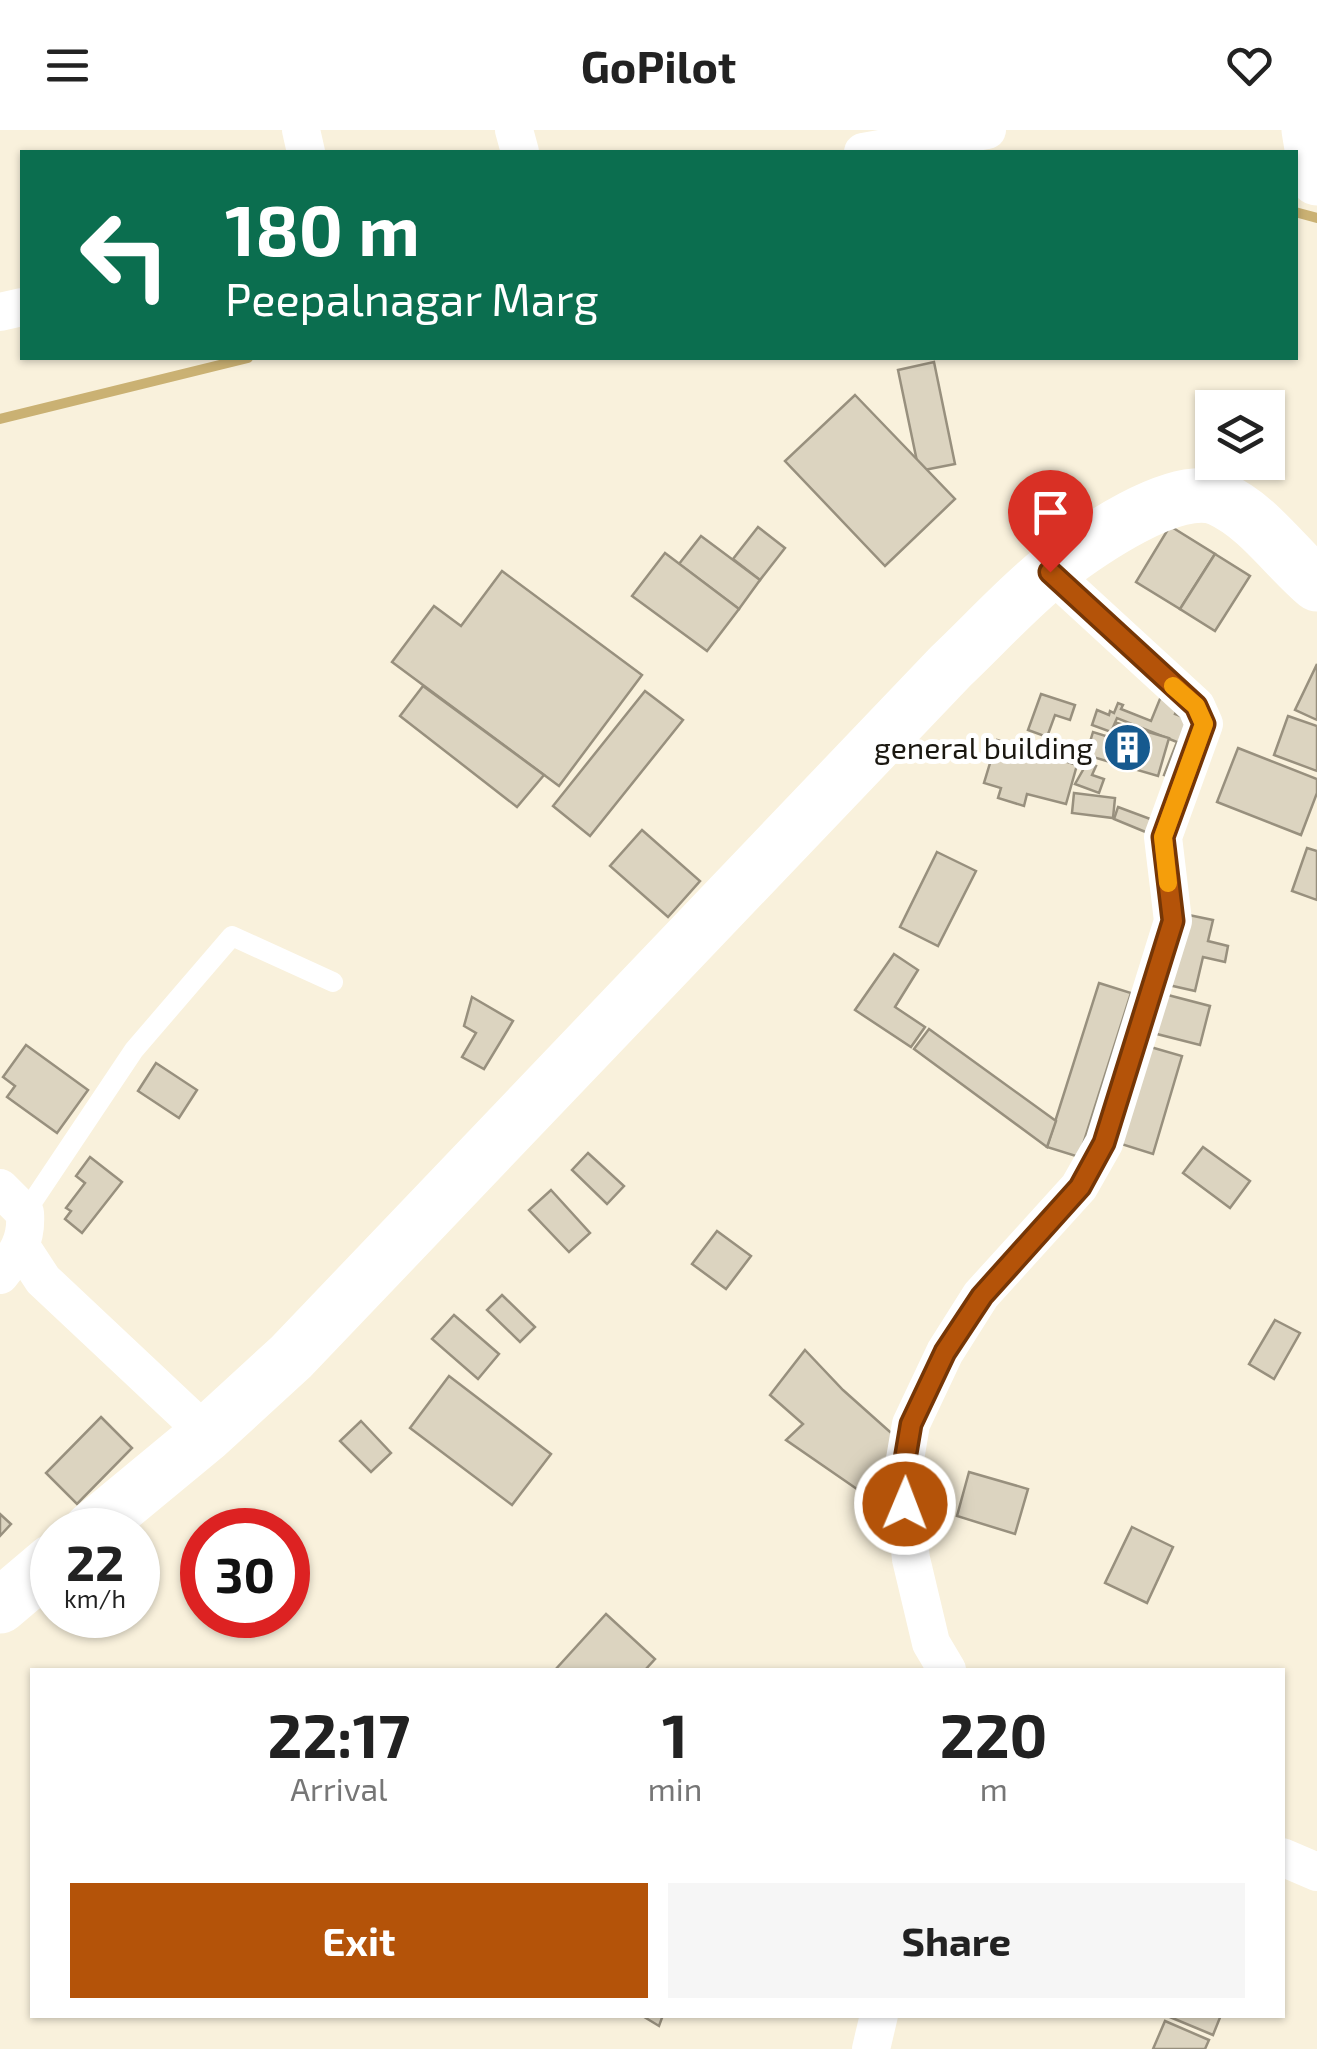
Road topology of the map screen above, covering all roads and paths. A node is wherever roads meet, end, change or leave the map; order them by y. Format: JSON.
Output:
{"nodes":[{"id":1,"x":987,"y":130,"type":"edge"},
{"id":2,"x":1309,"y":130,"type":"edge"},
{"id":3,"x":875,"y":150,"type":"edge"},
{"id":4,"x":1317,"y":178,"type":"edge"},
{"id":5,"x":1050,"y":572,"type":"junction"},
{"id":6,"x":1317,"y":584,"type":"edge"},
{"id":7,"x":333,"y":982,"type":"dead end"},
{"id":8,"x":12,"y":1231,"type":"edge"},
{"id":9,"x":207,"y":1434,"type":"junction"},
{"id":10,"x":118,"y":1508,"type":"edge"},
{"id":11,"x":30,"y":1581,"type":"edge"},
{"id":12,"x":0,"y":1606,"type":"edge"},
{"id":13,"x":946,"y":1668,"type":"edge"},
{"id":14,"x":1285,"y":1858,"type":"edge"},
{"id":15,"x":1317,"y":1872,"type":"edge"},
{"id":16,"x":878,"y":2018,"type":"edge"},
{"id":17,"x":870,"y":2049,"type":"edge"}],
"edges":[{"from":1,"to":3,"type":"street"},
{"from":2,"to":4,"type":"main road"},
{"from":5,"to":6,"type":"main road"},
{"from":5,"to":9,"type":"main road"},
{"from":5,"to":13,"type":"street"},
{"from":7,"to":8,"type":"lane"},
{"from":8,"to":9,"type":"street"},
{"from":9,"to":10,"type":"main road"},
{"from":11,"to":12,"type":"main road"},
{"from":14,"to":15,"type":"street"},
{"from":16,"to":17,"type":"street"}]}
